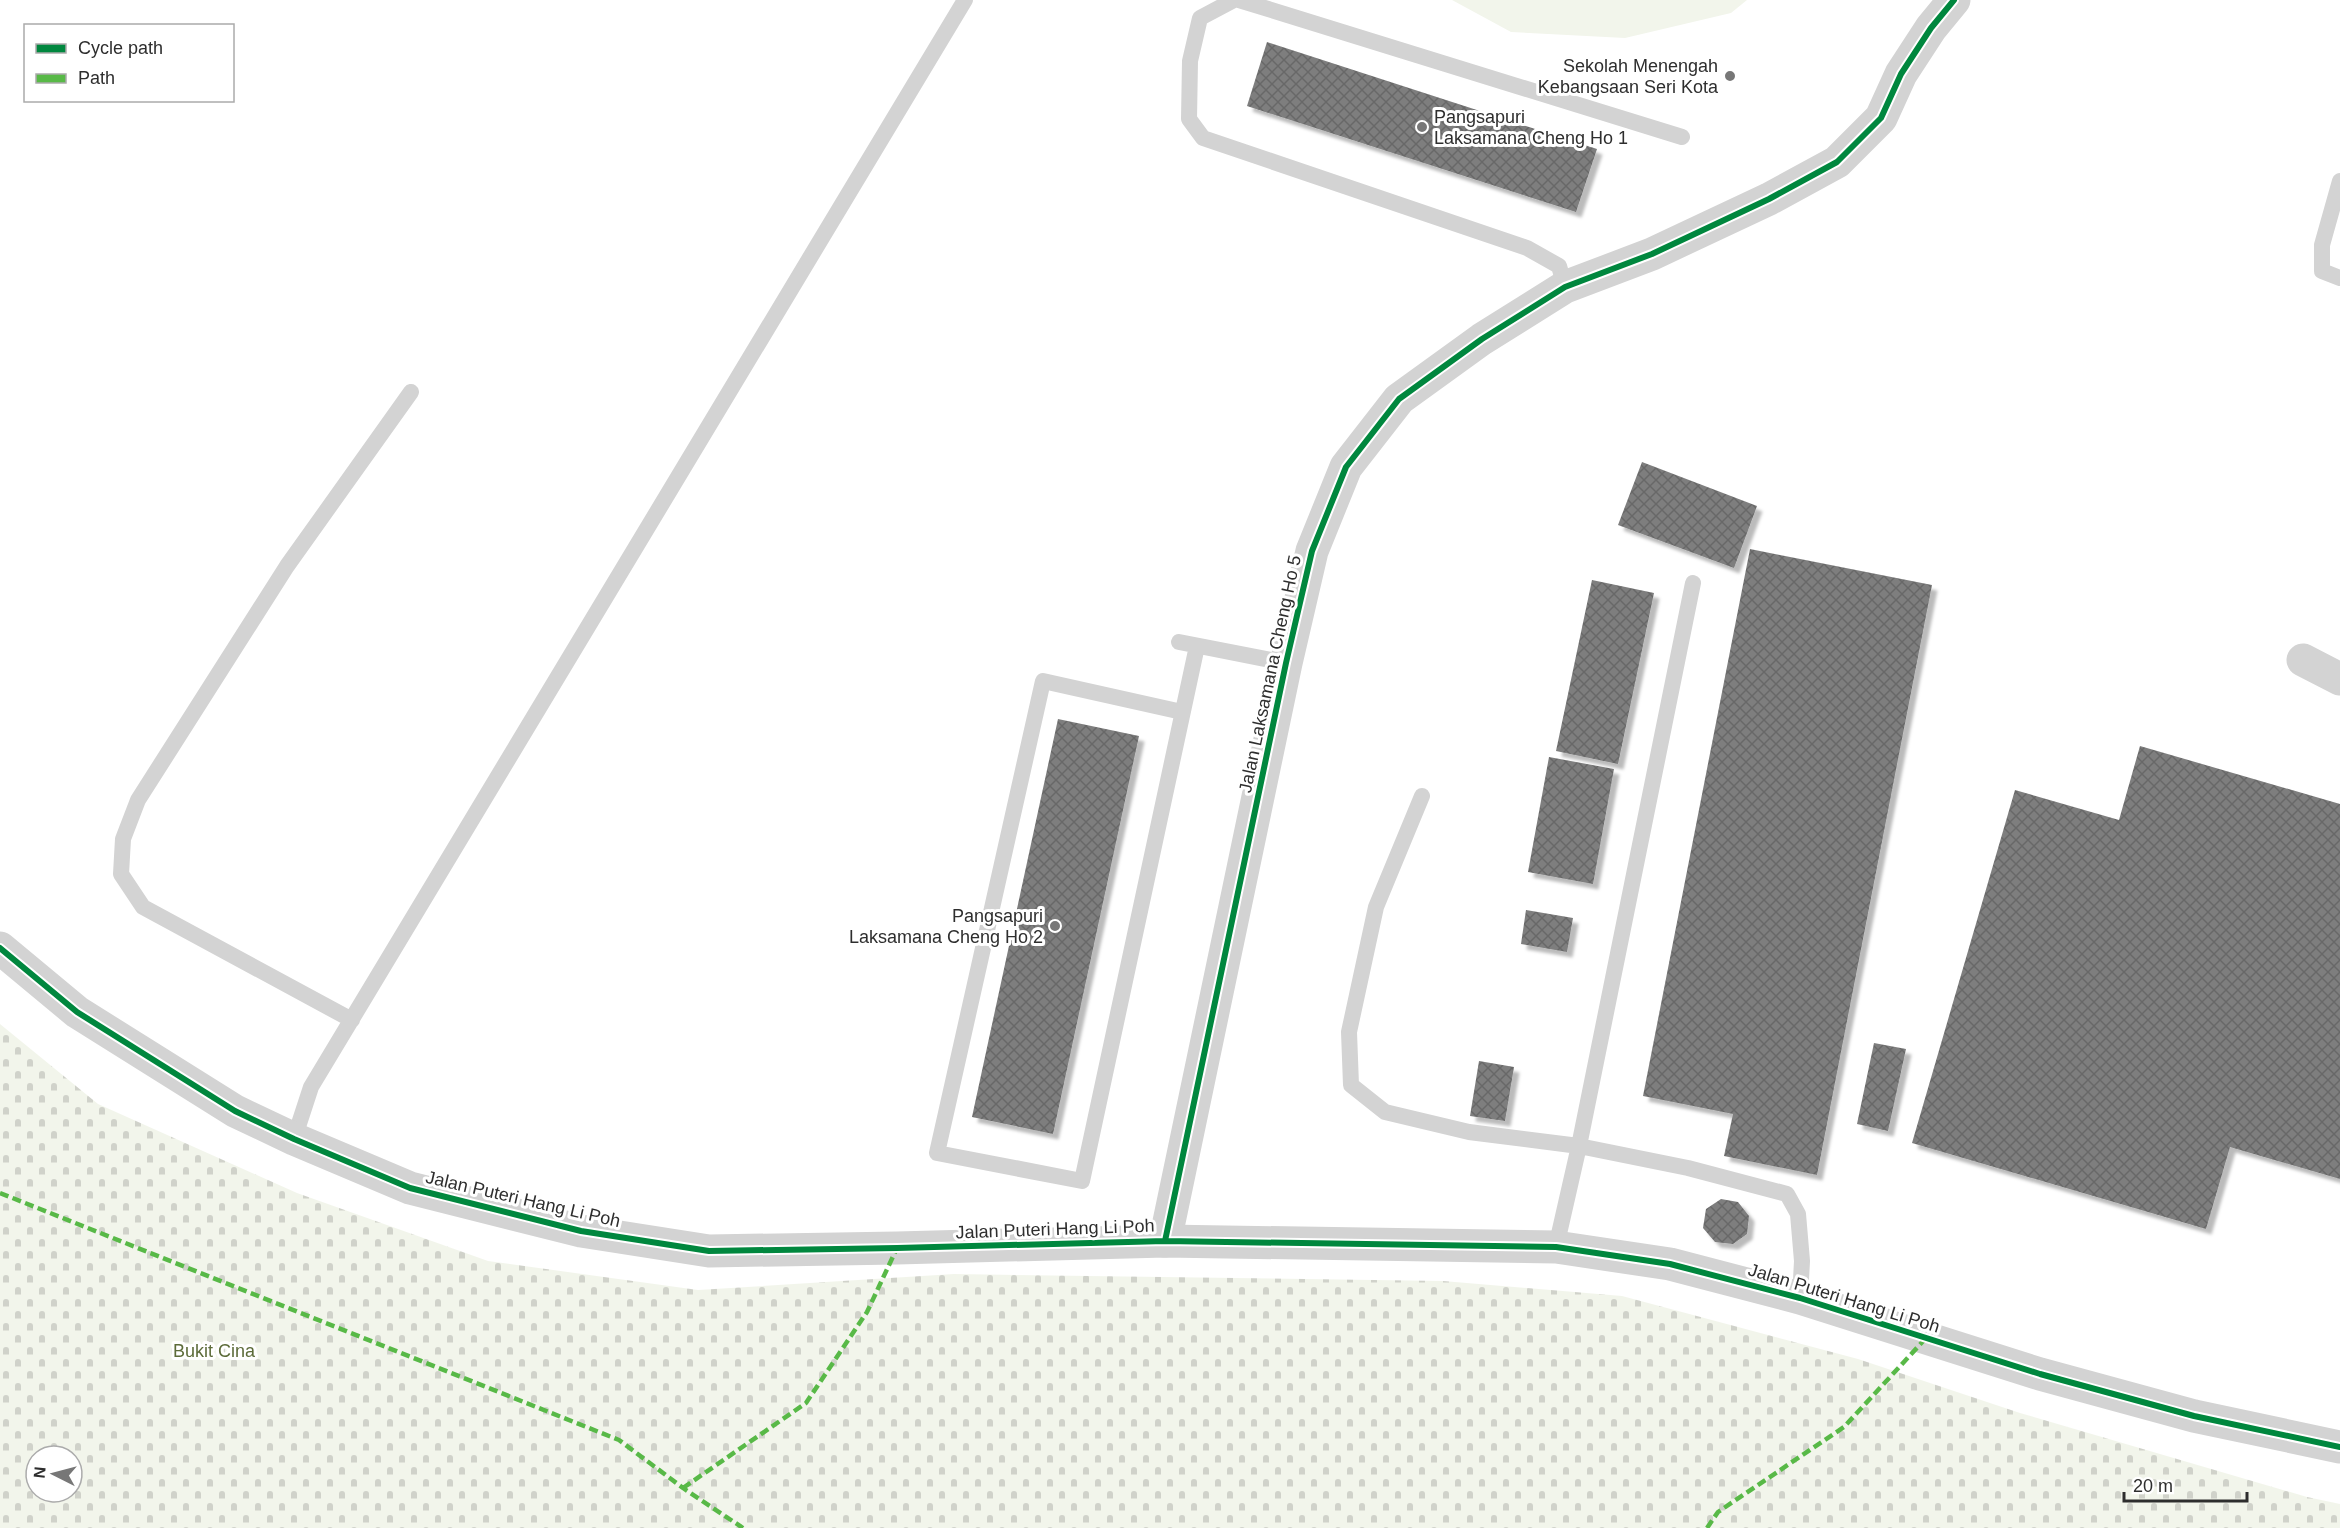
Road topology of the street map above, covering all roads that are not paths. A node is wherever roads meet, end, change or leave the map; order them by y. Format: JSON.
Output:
{"nodes":[{"id":1,"x":966,"y":0,"type":"edge"},
{"id":2,"x":1234,"y":0,"type":"edge"},
{"id":3,"x":1239,"y":0,"type":"edge"},
{"id":4,"x":1954,"y":0,"type":"edge"},
{"id":5,"x":1682,"y":137,"type":"dead end"},
{"id":6,"x":2340,"y":181,"type":"edge"},
{"id":7,"x":2340,"y":278,"type":"edge"},
{"id":8,"x":1565,"y":287,"type":"junction"},
{"id":9,"x":411,"y":392,"type":"dead end"},
{"id":10,"x":1694,"y":583,"type":"dead end"},
{"id":11,"x":1179,"y":642,"type":"dead end"},
{"id":12,"x":1197,"y":646,"type":"junction"},
{"id":13,"x":2303,"y":660,"type":"dead end"},
{"id":14,"x":1286,"y":663,"type":"junction"},
{"id":15,"x":2340,"y":679,"type":"edge"},
{"id":16,"x":1182,"y":712,"type":"junction"},
{"id":17,"x":1422,"y":796,"type":"dead end"},
{"id":18,"x":0,"y":948,"type":"edge"},
{"id":19,"x":352,"y":1020,"type":"junction"},
{"id":20,"x":294,"y":1139,"type":"junction"},
{"id":21,"x":1579,"y":1146,"type":"junction"},
{"id":22,"x":1165,"y":1241,"type":"junction"},
{"id":23,"x":1556,"y":1247,"type":"junction"},
{"id":24,"x":1800,"y":1298,"type":"junction"},
{"id":25,"x":2340,"y":1447,"type":"edge"}],
"edges":[{"from":1,"to":19,"type":"lane"},
{"from":2,"to":8,"type":"lane"},
{"from":3,"to":5,"type":"lane"},
{"from":4,"to":8,"type":"street","name":"Jalan Laksamana Cheng Ho 5"},
{"from":6,"to":7,"type":"lane"},
{"from":8,"to":14,"type":"street","name":"Jalan Laksamana Cheng Ho 5"},
{"from":9,"to":19,"type":"lane"},
{"from":10,"to":21,"type":"lane"},
{"from":11,"to":12,"type":"lane"},
{"from":12,"to":14,"type":"lane"},
{"from":12,"to":16,"type":"lane"},
{"from":13,"to":15,"type":"street"},
{"from":14,"to":22,"type":"street","name":"Jalan Laksamana Cheng Ho 5"},
{"from":16,"to":16,"type":"lane"},
{"from":17,"to":21,"type":"lane"},
{"from":18,"to":20,"type":"street","name":"Jalan Puteri Hang Li Poh"},
{"from":19,"to":20,"type":"lane"},
{"from":20,"to":22,"type":"street","name":"Jalan Puteri Hang Li Poh"},
{"from":21,"to":23,"type":"lane"},
{"from":21,"to":24,"type":"lane"},
{"from":22,"to":23,"type":"street","name":"Jalan Puteri Hang Li Poh"},
{"from":23,"to":24,"type":"street","name":"Jalan Puteri Hang Li Poh"},
{"from":24,"to":25,"type":"street","name":"Jalan Puteri Hang Li Poh"}]}
